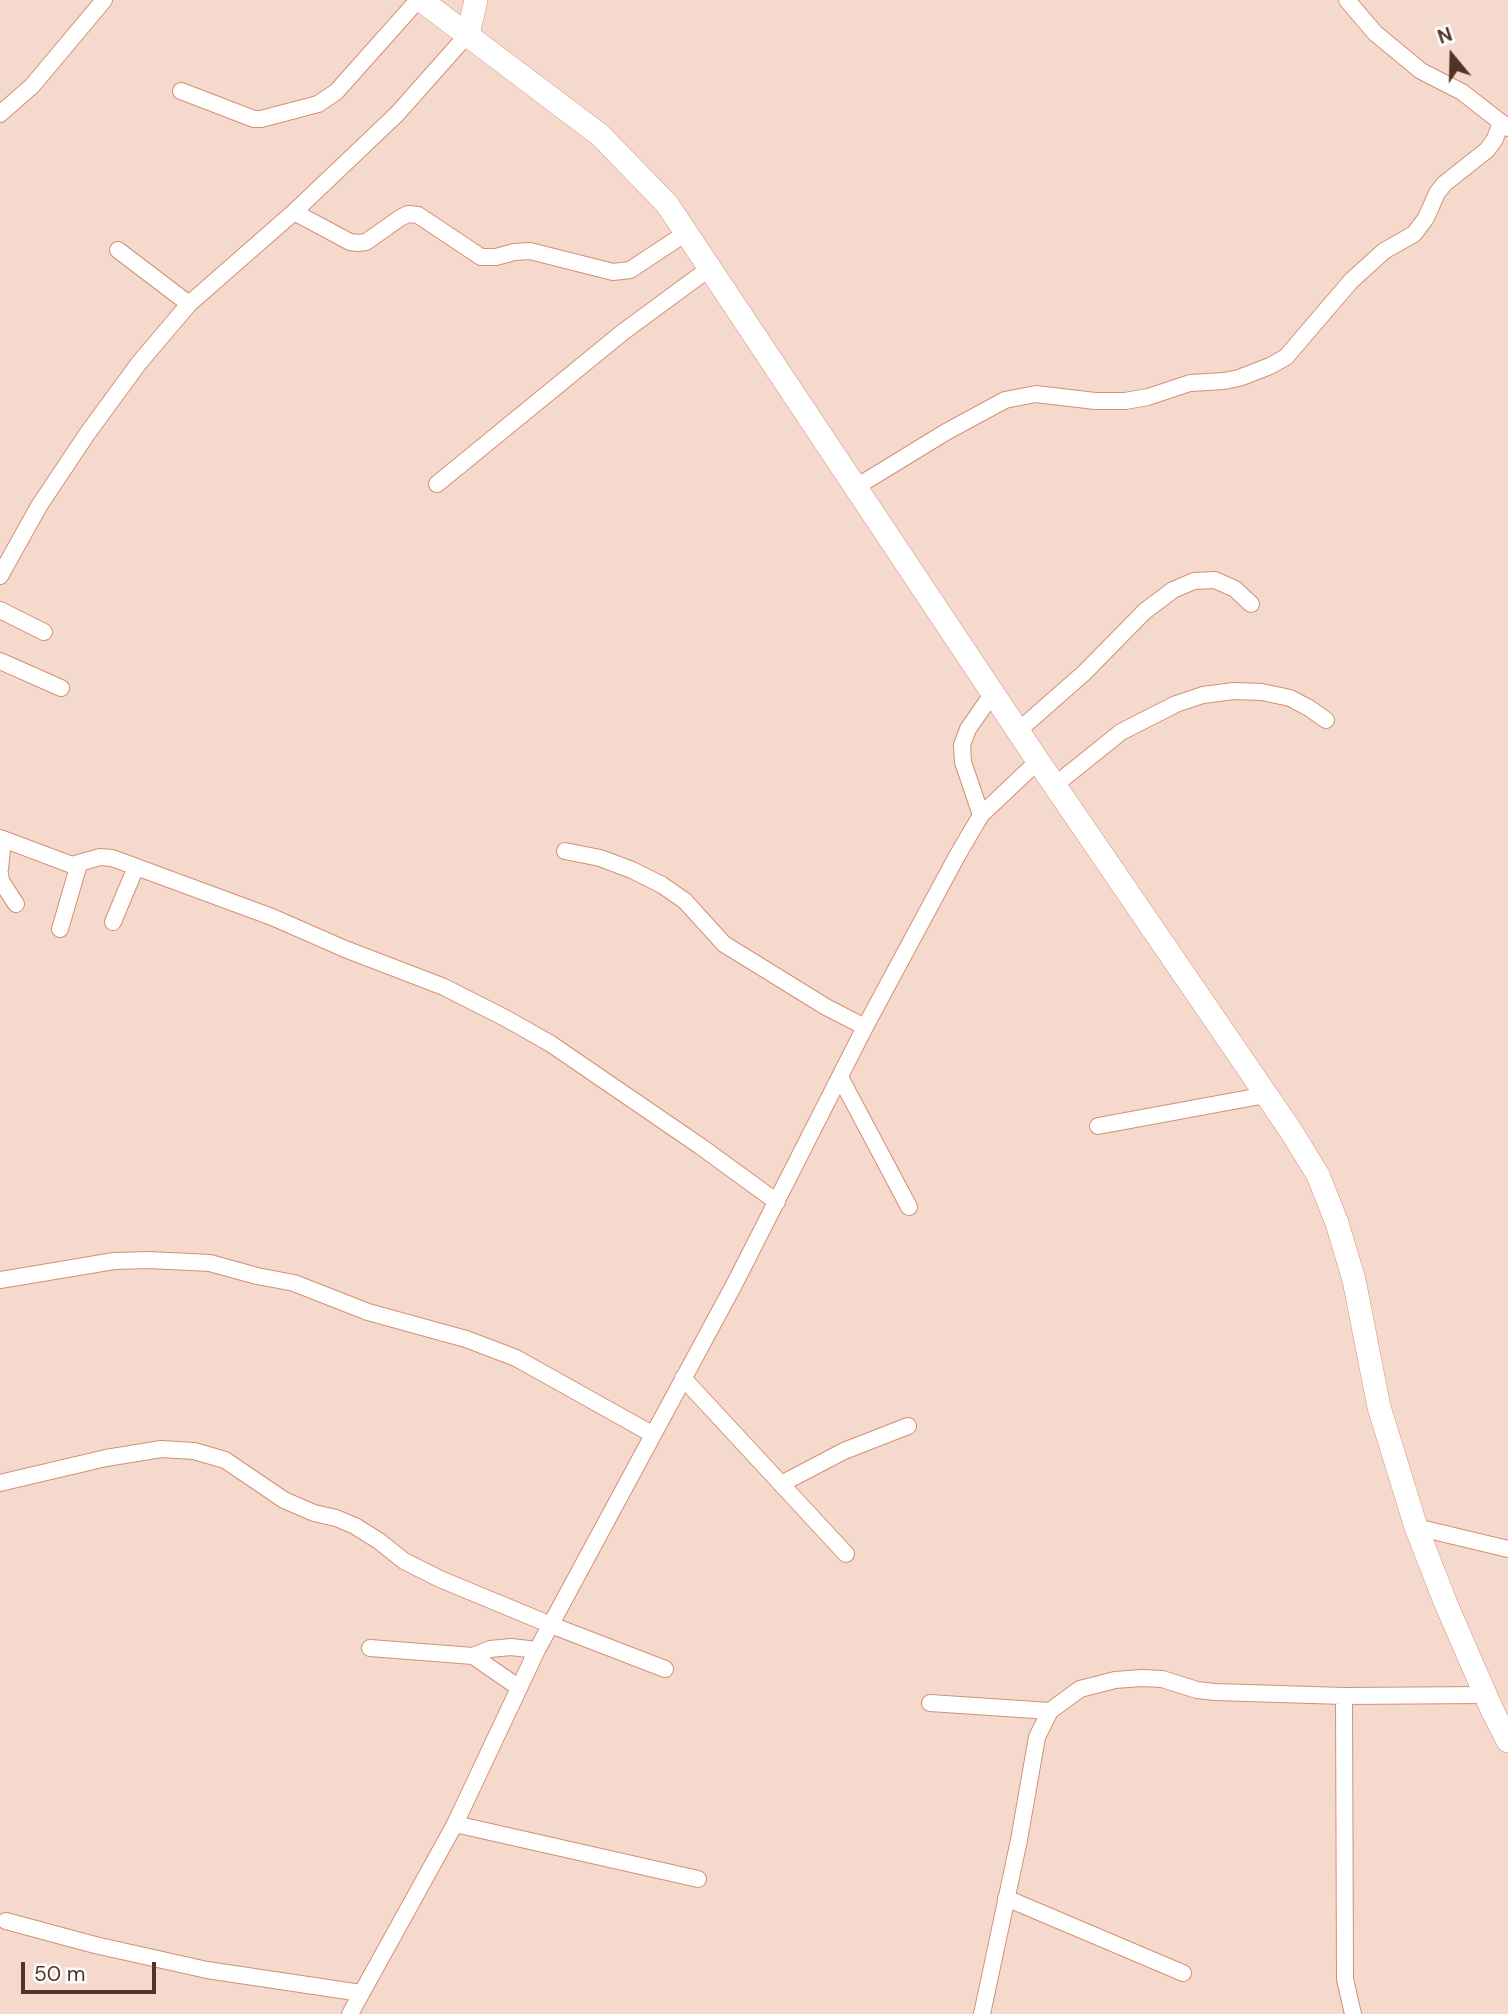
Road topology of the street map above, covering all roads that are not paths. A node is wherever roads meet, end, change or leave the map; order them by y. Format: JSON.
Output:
{"nodes":[{"id":1,"x":104,"y":0,"type":"edge"},
{"id":2,"x":476,"y":0,"type":"edge"},
{"id":3,"x":1347,"y":0,"type":"edge"},
{"id":4,"x":425,"y":1,"type":"edge"},
{"id":5,"x":468,"y":34,"type":"junction"},
{"id":6,"x":181,"y":91,"type":"dead end"},
{"id":7,"x":0,"y":114,"type":"edge"},
{"id":8,"x":1504,"y":125,"type":"edge"},
{"id":9,"x":294,"y":212,"type":"junction"},
{"id":10,"x":686,"y":233,"type":"junction"},
{"id":11,"x":118,"y":250,"type":"dead end"},
{"id":12,"x":710,"y":268,"type":"junction"},
{"id":13,"x":189,"y":304,"type":"junction"},
{"id":14,"x":437,"y":484,"type":"dead end"},
{"id":15,"x":856,"y":488,"type":"junction"},
{"id":16,"x":0,"y":576,"type":"edge"},
{"id":17,"x":1251,"y":604,"type":"dead end"},
{"id":18,"x":0,"y":610,"type":"edge"},
{"id":19,"x":44,"y":632,"type":"dead end"},
{"id":20,"x":0,"y":662,"type":"edge"},
{"id":21,"x":61,"y":688,"type":"dead end"},
{"id":22,"x":993,"y":693,"type":"junction"},
{"id":23,"x":1326,"y":720,"type":"dead end"},
{"id":24,"x":1018,"y":731,"type":"junction"},
{"id":25,"x":1038,"y":761,"type":"junction"},
{"id":26,"x":1055,"y":785,"type":"junction"},
{"id":27,"x":981,"y":816,"type":"junction"},
{"id":28,"x":2,"y":839,"type":"edge"},
{"id":29,"x":565,"y":851,"type":"dead end"},
{"id":30,"x":79,"y":864,"type":"junction"},
{"id":31,"x":136,"y":867,"type":"junction"},
{"id":32,"x":0,"y":872,"type":"edge"},
{"id":33,"x":16,"y":904,"type":"dead end"},
{"id":34,"x":113,"y":922,"type":"dead end"},
{"id":35,"x":60,"y":929,"type":"dead end"},
{"id":36,"x":865,"y":1027,"type":"junction"},
{"id":37,"x":841,"y":1079,"type":"junction"},
{"id":38,"x":1266,"y":1095,"type":"junction"},
{"id":39,"x":1098,"y":1126,"type":"dead end"},
{"id":40,"x":777,"y":1202,"type":"junction"},
{"id":41,"x":909,"y":1207,"type":"dead end"},
{"id":42,"x":0,"y":1280,"type":"edge"},
{"id":43,"x":683,"y":1378,"type":"junction"},
{"id":44,"x":908,"y":1426,"type":"dead end"},
{"id":45,"x":652,"y":1434,"type":"junction"},
{"id":46,"x":0,"y":1483,"type":"edge"},
{"id":47,"x":781,"y":1484,"type":"junction"},
{"id":48,"x":1416,"y":1527,"type":"junction"},
{"id":49,"x":1508,"y":1549,"type":"edge"},
{"id":50,"x":846,"y":1554,"type":"dead end"},
{"id":51,"x":551,"y":1625,"type":"junction"},
{"id":52,"x":370,"y":1648,"type":"dead end"},
{"id":53,"x":537,"y":1650,"type":"junction"},
{"id":54,"x":474,"y":1656,"type":"junction"},
{"id":55,"x":665,"y":1669,"type":"dead end"},
{"id":56,"x":518,"y":1688,"type":"junction"},
{"id":57,"x":1485,"y":1695,"type":"junction"},
{"id":58,"x":1344,"y":1696,"type":"junction"},
{"id":59,"x":930,"y":1703,"type":"dead end"},
{"id":60,"x":1050,"y":1711,"type":"junction"},
{"id":61,"x":1508,"y":1741,"type":"edge"},
{"id":62,"x":455,"y":1824,"type":"junction"},
{"id":63,"x":698,"y":1879,"type":"dead end"},
{"id":64,"x":1006,"y":1898,"type":"junction"},
{"id":65,"x":6,"y":1921,"type":"dead end"},
{"id":66,"x":1182,"y":1973,"type":"dead end"},
{"id":67,"x":361,"y":1993,"type":"junction"},
{"id":68,"x":350,"y":2014,"type":"edge"},
{"id":69,"x":982,"y":2014,"type":"edge"},
{"id":70,"x":1353,"y":2014,"type":"edge"}],
"edges":[{"from":1,"to":7,"type":"street"},
{"from":2,"to":5,"type":"street"},
{"from":3,"to":8,"type":"street"},
{"from":4,"to":5,"type":"street"},
{"from":4,"to":6,"type":"street"},
{"from":5,"to":9,"type":"street"},
{"from":5,"to":10,"type":"street"},
{"from":8,"to":15,"type":"street"},
{"from":9,"to":10,"type":"street"},
{"from":9,"to":13,"type":"street"},
{"from":10,"to":12,"type":"street"},
{"from":11,"to":13,"type":"street"},
{"from":12,"to":14,"type":"street"},
{"from":12,"to":15,"type":"street"},
{"from":13,"to":16,"type":"street"},
{"from":15,"to":22,"type":"street"},
{"from":17,"to":24,"type":"street"},
{"from":18,"to":19,"type":"street"},
{"from":20,"to":21,"type":"street"},
{"from":22,"to":24,"type":"street"},
{"from":22,"to":27,"type":"street"},
{"from":23,"to":26,"type":"street"},
{"from":24,"to":25,"type":"street"},
{"from":25,"to":26,"type":"street"},
{"from":25,"to":27,"type":"street"},
{"from":26,"to":38,"type":"street"},
{"from":27,"to":36,"type":"street"},
{"from":28,"to":30,"type":"street"},
{"from":28,"to":32,"type":"street"},
{"from":29,"to":36,"type":"street"},
{"from":30,"to":31,"type":"street"},
{"from":30,"to":35,"type":"street"},
{"from":31,"to":34,"type":"street"},
{"from":31,"to":40,"type":"street"},
{"from":32,"to":33,"type":"street"},
{"from":36,"to":37,"type":"street"},
{"from":37,"to":40,"type":"street"},
{"from":37,"to":41,"type":"street"},
{"from":38,"to":39,"type":"street"},
{"from":38,"to":48,"type":"street"},
{"from":40,"to":43,"type":"street"},
{"from":42,"to":45,"type":"street"},
{"from":43,"to":45,"type":"street"},
{"from":43,"to":47,"type":"street"},
{"from":44,"to":47,"type":"street"},
{"from":45,"to":51,"type":"street"},
{"from":46,"to":51,"type":"street"},
{"from":47,"to":50,"type":"street"},
{"from":48,"to":49,"type":"street"},
{"from":48,"to":57,"type":"street"},
{"from":51,"to":53,"type":"street"},
{"from":51,"to":55,"type":"street"},
{"from":52,"to":54,"type":"street"},
{"from":53,"to":54,"type":"street"},
{"from":53,"to":56,"type":"street"},
{"from":54,"to":56,"type":"street"},
{"from":56,"to":62,"type":"street"},
{"from":57,"to":58,"type":"street"},
{"from":57,"to":61,"type":"street"},
{"from":58,"to":60,"type":"street"},
{"from":58,"to":70,"type":"street"},
{"from":59,"to":60,"type":"street"},
{"from":60,"to":64,"type":"street"},
{"from":62,"to":63,"type":"street"},
{"from":62,"to":67,"type":"street"},
{"from":64,"to":66,"type":"street"},
{"from":64,"to":69,"type":"street"},
{"from":65,"to":67,"type":"street"},
{"from":67,"to":68,"type":"street"}]}
